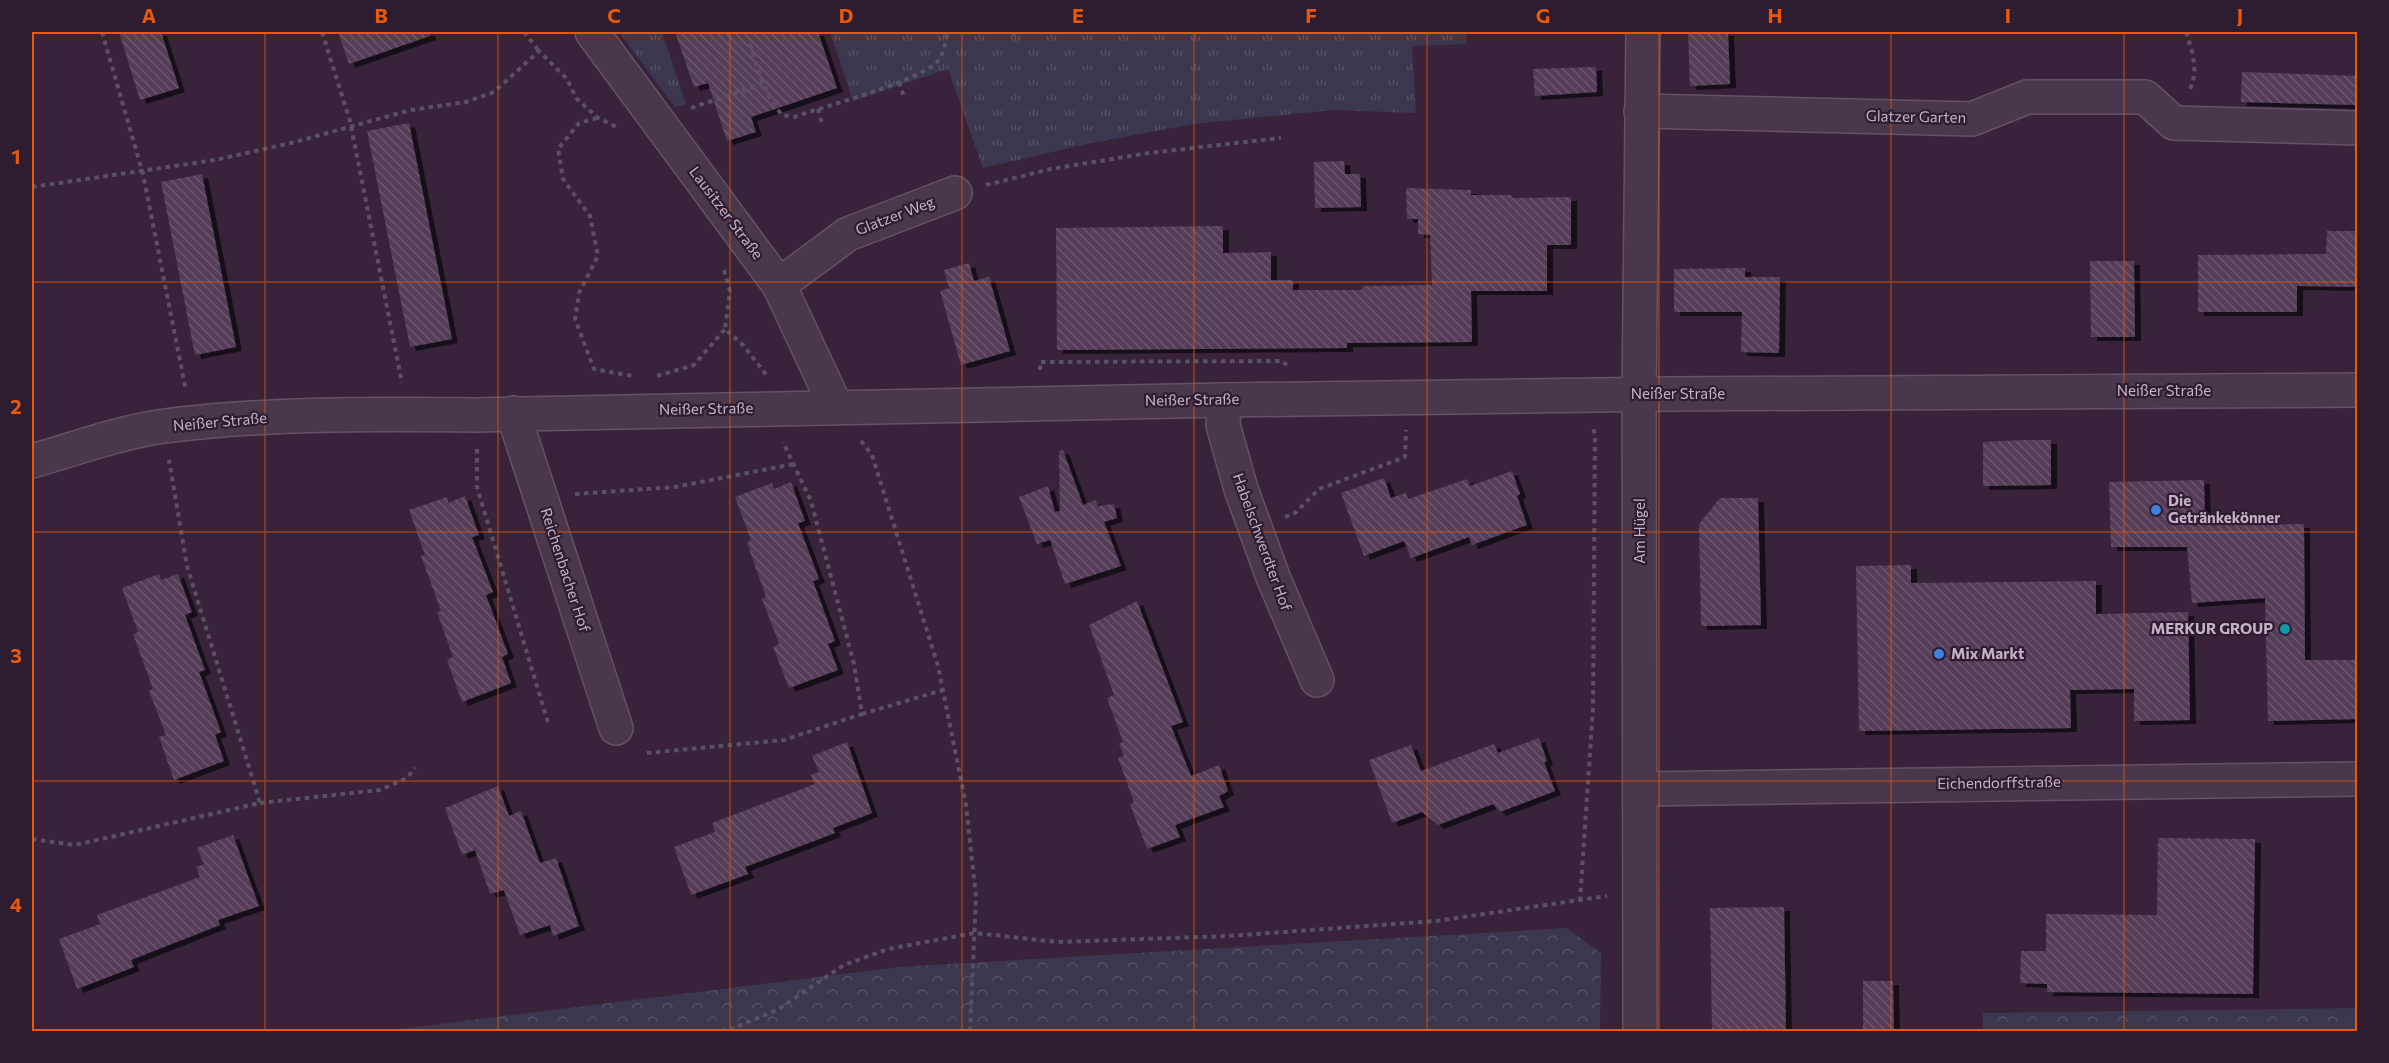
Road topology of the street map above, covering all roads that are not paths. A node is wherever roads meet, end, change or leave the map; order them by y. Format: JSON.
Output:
{"nodes":[{"id":1,"x":592,"y":32,"type":"edge"},
{"id":2,"x":1643,"y":32,"type":"edge"},
{"id":3,"x":1641,"y":111,"type":"junction"},
{"id":4,"x":2358,"y":128,"type":"edge"},
{"id":5,"x":956,"y":193,"type":"road end"},
{"id":6,"x":779,"y":285,"type":"junction"},
{"id":7,"x":2358,"y":390,"type":"edge"},
{"id":8,"x":1639,"y":394,"type":"junction"},
{"id":9,"x":1224,"y":400,"type":"junction"},
{"id":10,"x":836,"y":407,"type":"junction"},
{"id":11,"x":513,"y":413,"type":"junction"},
{"id":12,"x":32,"y":461,"type":"edge"},
{"id":13,"x":1317,"y":680,"type":"dead end"},
{"id":14,"x":616,"y":728,"type":"dead end"},
{"id":15,"x":2358,"y":779,"type":"edge"},
{"id":16,"x":1641,"y":789,"type":"junction"},
{"id":17,"x":1640,"y":1032,"type":"edge"}],
"edges":[{"from":1,"to":6,"type":"street","name":"Lausitzer Straße"},
{"from":2,"to":3,"type":"street","name":"Am Hügel"},
{"from":3,"to":4,"type":"street","name":"Glatzer Garten"},
{"from":3,"to":8,"type":"street","name":"Am Hügel"},
{"from":5,"to":6,"type":"street","name":"Glatzer Weg"},
{"from":6,"to":10,"type":"street","name":"Lausitzer Straße"},
{"from":7,"to":8,"type":"street","name":"Neißer Straße"},
{"from":8,"to":9,"type":"street","name":"Neißer Straße"},
{"from":8,"to":16,"type":"street","name":"Am Hügel"},
{"from":9,"to":10,"type":"street","name":"Neißer Straße"},
{"from":9,"to":13,"type":"street","name":"Habelschwerdter Hof"},
{"from":10,"to":11,"type":"street","name":"Neißer Straße"},
{"from":11,"to":12,"type":"street","name":"Neißer Straße"},
{"from":11,"to":14,"type":"street","name":"Reichenbacher Hof"},
{"from":15,"to":16,"type":"street","name":"Eichendorffstraße"},
{"from":16,"to":17,"type":"street","name":"Am Hügel"}]}
